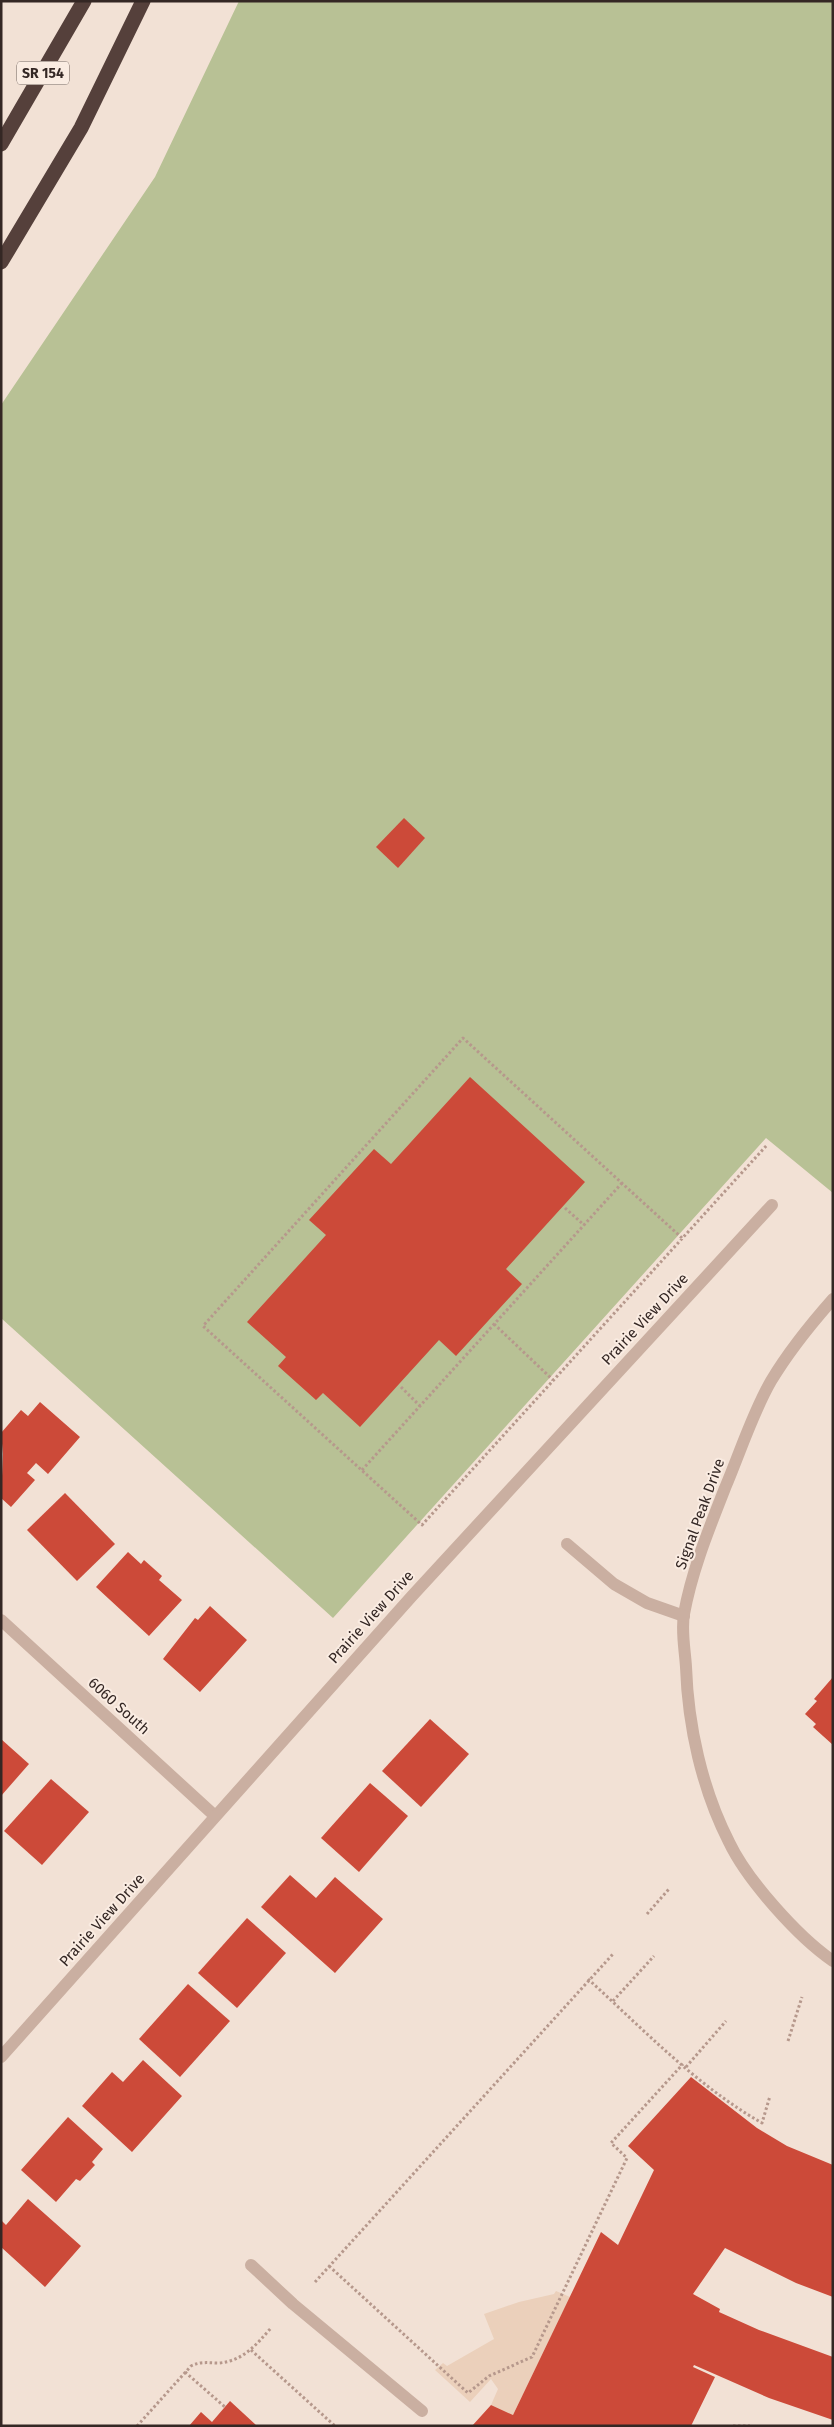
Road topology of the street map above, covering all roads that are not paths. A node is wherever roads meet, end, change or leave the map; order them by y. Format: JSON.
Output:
{"nodes":[{"id":1,"x":84,"y":1,"type":"edge"},
{"id":2,"x":143,"y":1,"type":"edge"},
{"id":3,"x":1,"y":144,"type":"edge"},
{"id":4,"x":1,"y":262,"type":"edge"},
{"id":5,"x":772,"y":1205,"type":"dead end"},
{"id":6,"x":833,"y":1299,"type":"edge"},
{"id":7,"x":567,"y":1544,"type":"dead end"},
{"id":8,"x":684,"y":1616,"type":"junction"},
{"id":9,"x":1,"y":1620,"type":"edge"},
{"id":10,"x":215,"y":1816,"type":"junction"},
{"id":11,"x":833,"y":1961,"type":"edge"},
{"id":12,"x":1,"y":2057,"type":"edge"},
{"id":13,"x":251,"y":2265,"type":"dead end"},
{"id":14,"x":422,"y":2411,"type":"dead end"}],
"edges":[{"from":1,"to":3,"type":"highway","number":"SR 154"},
{"from":2,"to":4,"type":"highway"},
{"from":5,"to":10,"type":"street","name":"Prairie View Drive"},
{"from":6,"to":8,"type":"street","name":"Signal Peak Drive"},
{"from":7,"to":8,"type":"street"},
{"from":8,"to":11,"type":"street","name":"Signal Peak Drive"},
{"from":9,"to":10,"type":"street","name":"6060 South"},
{"from":10,"to":12,"type":"street","name":"Prairie View Drive"},
{"from":13,"to":14,"type":"street"}]}
